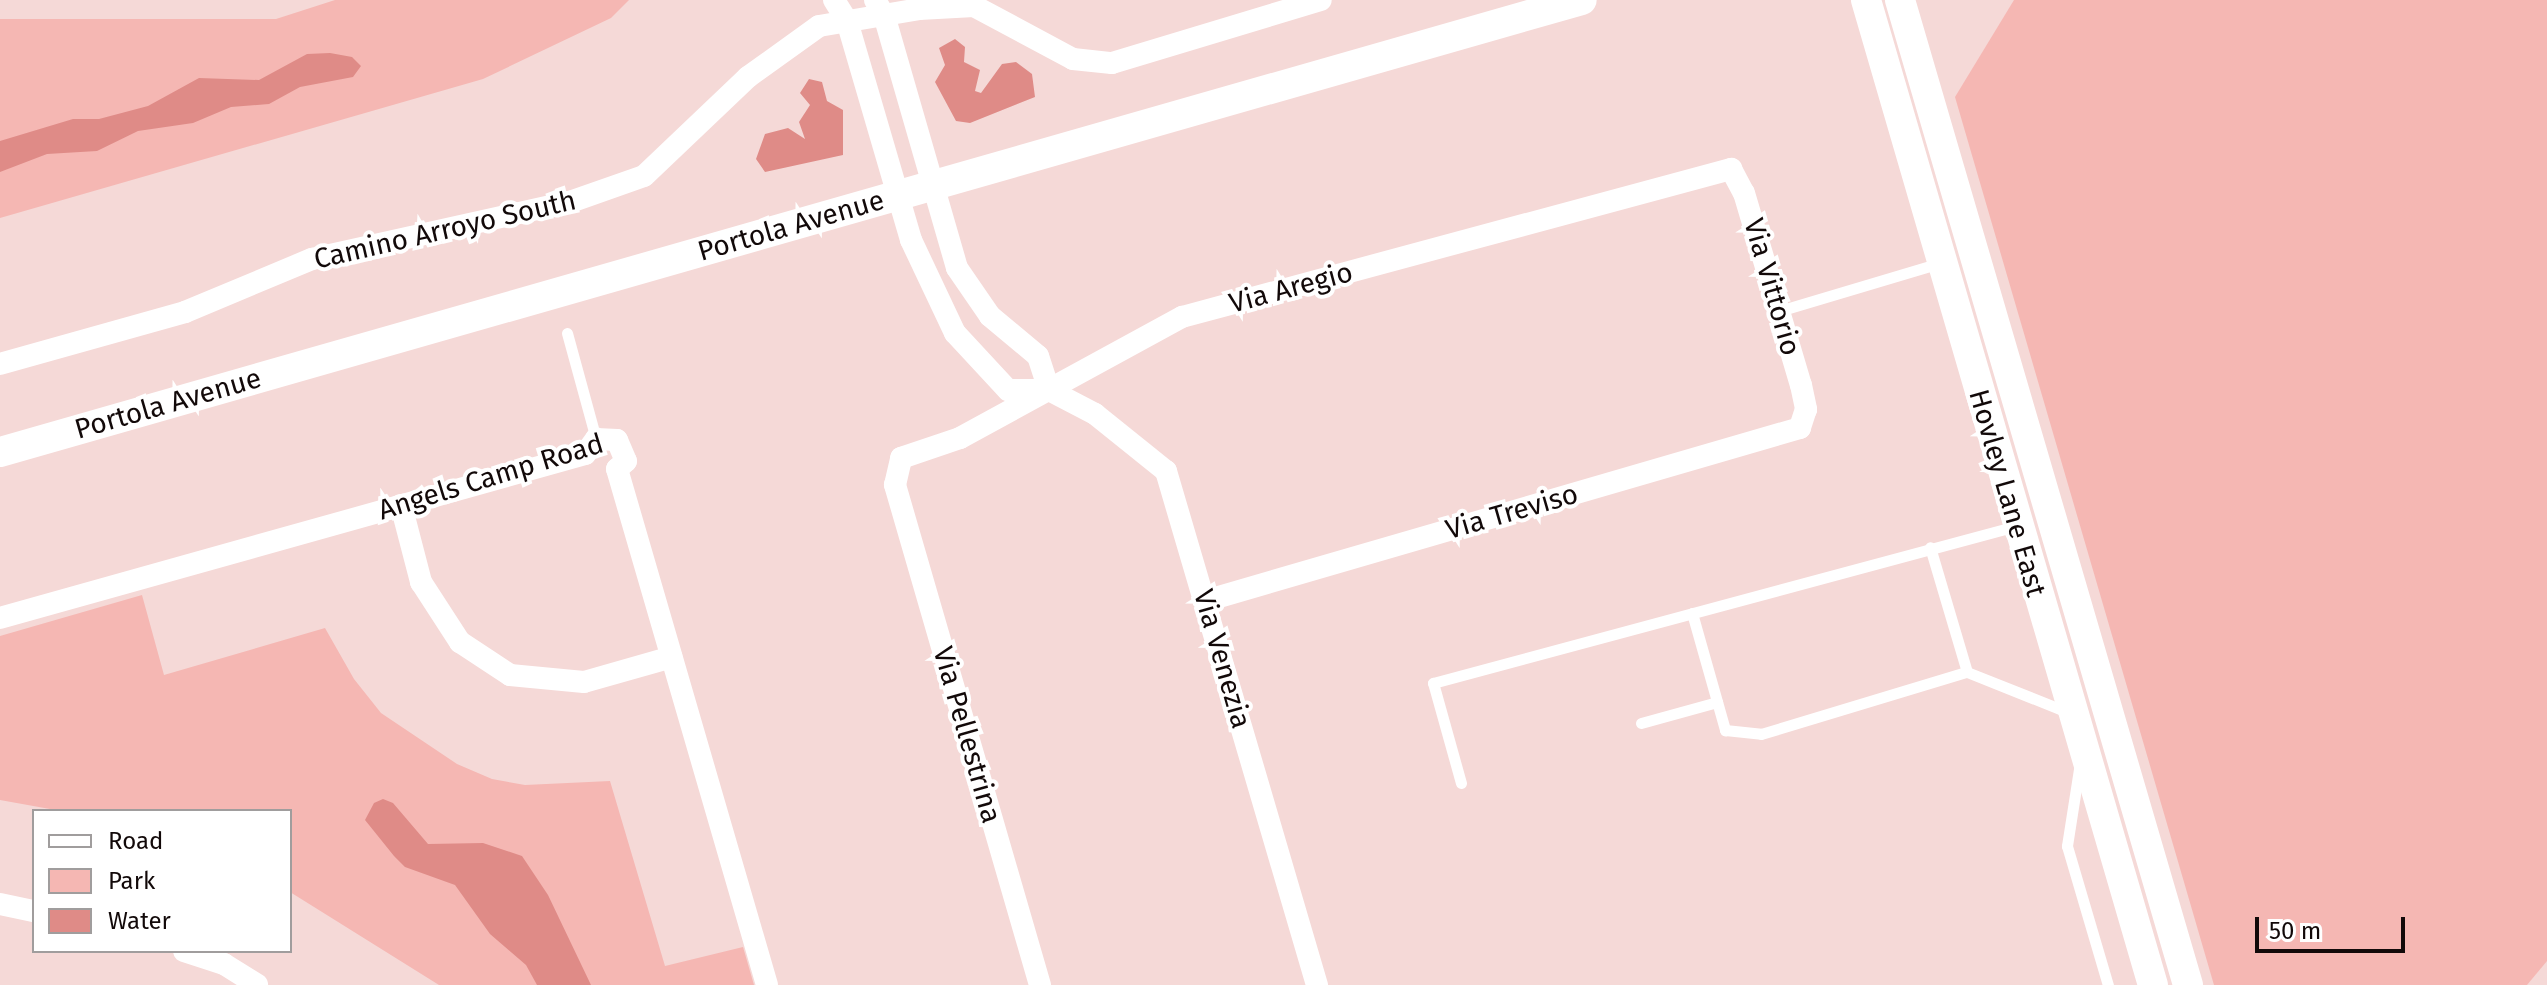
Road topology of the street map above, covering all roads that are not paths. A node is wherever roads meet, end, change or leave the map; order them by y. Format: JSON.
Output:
{"nodes":[{"id":1,"x":834,"y":0,"type":"edge"},
{"id":2,"x":1321,"y":0,"type":"edge"},
{"id":3,"x":1582,"y":0,"type":"edge"},
{"id":4,"x":1866,"y":0,"type":"edge"},
{"id":5,"x":1900,"y":0,"type":"edge"},
{"id":6,"x":880,"y":8,"type":"edge"},
{"id":7,"x":847,"y":21,"type":"junction"},
{"id":8,"x":1731,"y":169,"type":"joint"},
{"id":9,"x":932,"y":186,"type":"junction"},
{"id":10,"x":897,"y":196,"type":"junction"},
{"id":11,"x":1940,"y":262,"type":"junction"},
{"id":12,"x":1779,"y":311,"type":"junction"},
{"id":13,"x":567,"y":333,"type":"dead end"},
{"id":14,"x":0,"y":364,"type":"edge"},
{"id":15,"x":1049,"y":390,"type":"junction"},
{"id":16,"x":1806,"y":409,"type":"joint"},
{"id":17,"x":596,"y":439,"type":"junction"},
{"id":18,"x":0,"y":452,"type":"edge"},
{"id":19,"x":895,"y":485,"type":"joint"},
{"id":20,"x":401,"y":505,"type":"junction"},
{"id":21,"x":2016,"y":526,"type":"junction"},
{"id":22,"x":1930,"y":547,"type":"junction"},
{"id":23,"x":1205,"y":601,"type":"junction"},
{"id":24,"x":1692,"y":613,"type":"junction"},
{"id":25,"x":0,"y":618,"type":"edge"},
{"id":26,"x":672,"y":657,"type":"junction"},
{"id":27,"x":1967,"y":672,"type":"junction"},
{"id":28,"x":2098,"y":678,"type":"junction"},
{"id":29,"x":1717,"y":702,"type":"junction"},
{"id":30,"x":1641,"y":723,"type":"dead end"},
{"id":31,"x":2076,"y":727,"type":"junction"},
{"id":32,"x":1461,"y":783,"type":"dead end"},
{"id":33,"x":0,"y":904,"type":"edge"},
{"id":34,"x":32,"y":911,"type":"edge"},
{"id":35,"x":190,"y":953,"type":"edge"},
{"id":36,"x":257,"y":985,"type":"edge"},
{"id":37,"x":767,"y":985,"type":"edge"},
{"id":38,"x":1040,"y":985,"type":"edge"},
{"id":39,"x":1317,"y":985,"type":"edge"},
{"id":40,"x":2108,"y":985,"type":"edge"},
{"id":41,"x":2153,"y":985,"type":"edge"},
{"id":42,"x":2188,"y":985,"type":"edge"}],
"edges":[{"from":1,"to":7,"type":"street","name":"Via Venezia"},
{"from":2,"to":6,"type":"street","name":"Camino Arroyo South"},
{"from":3,"to":9,"type":"street","name":"Portola Avenue"},
{"from":4,"to":11,"type":"street","name":"Hovley Lane East"},
{"from":5,"to":28,"type":"street","name":"Hovley Lane East"},
{"from":6,"to":7,"type":"street","name":"Camino Arroyo South"},
{"from":6,"to":9,"type":"street"},
{"from":7,"to":10,"type":"street","name":"Via Venezia"},
{"from":7,"to":14,"type":"street","name":"Camino Arroyo South"},
{"from":8,"to":12,"type":"street","name":"Via Vittorio"},
{"from":8,"to":15,"type":"street","name":"Via Aregio"},
{"from":9,"to":10,"type":"street","name":"Portola Avenue"},
{"from":9,"to":15,"type":"street"},
{"from":10,"to":15,"type":"street","name":"Via Venezia"},
{"from":10,"to":18,"type":"street","name":"Portola Avenue"},
{"from":11,"to":12,"type":"lane"},
{"from":11,"to":21,"type":"street","name":"Hovley Lane East"},
{"from":12,"to":16,"type":"street","name":"Via Vittorio"},
{"from":13,"to":17,"type":"lane"},
{"from":15,"to":19,"type":"street","name":"Via Aregio"},
{"from":15,"to":23,"type":"street","name":"Via Venezia"},
{"from":16,"to":23,"type":"street","name":"Via Treviso"},
{"from":17,"to":20,"type":"street","name":"Angels Camp Road"},
{"from":17,"to":26,"type":"street","name":"Angels Camp Road"},
{"from":19,"to":38,"type":"street","name":"Via Pellestrina"},
{"from":20,"to":25,"type":"street","name":"Angels Camp Road"},
{"from":20,"to":26,"type":"street"},
{"from":21,"to":22,"type":"lane"},
{"from":21,"to":28,"type":"street"},
{"from":21,"to":31,"type":"street","name":"Hovley Lane East"},
{"from":22,"to":24,"type":"lane"},
{"from":22,"to":27,"type":"lane"},
{"from":23,"to":39,"type":"street","name":"Via Venezia"},
{"from":24,"to":29,"type":"lane"},
{"from":24,"to":32,"type":"lane"},
{"from":26,"to":37,"type":"street","name":"Angels Camp Road"},
{"from":27,"to":29,"type":"lane"},
{"from":27,"to":31,"type":"lane"},
{"from":28,"to":42,"type":"street","name":"Hovley Lane East"},
{"from":29,"to":30,"type":"lane"},
{"from":31,"to":40,"type":"lane"},
{"from":31,"to":41,"type":"street","name":"Hovley Lane East"},
{"from":33,"to":34,"type":"street"},
{"from":35,"to":36,"type":"street"}]}
